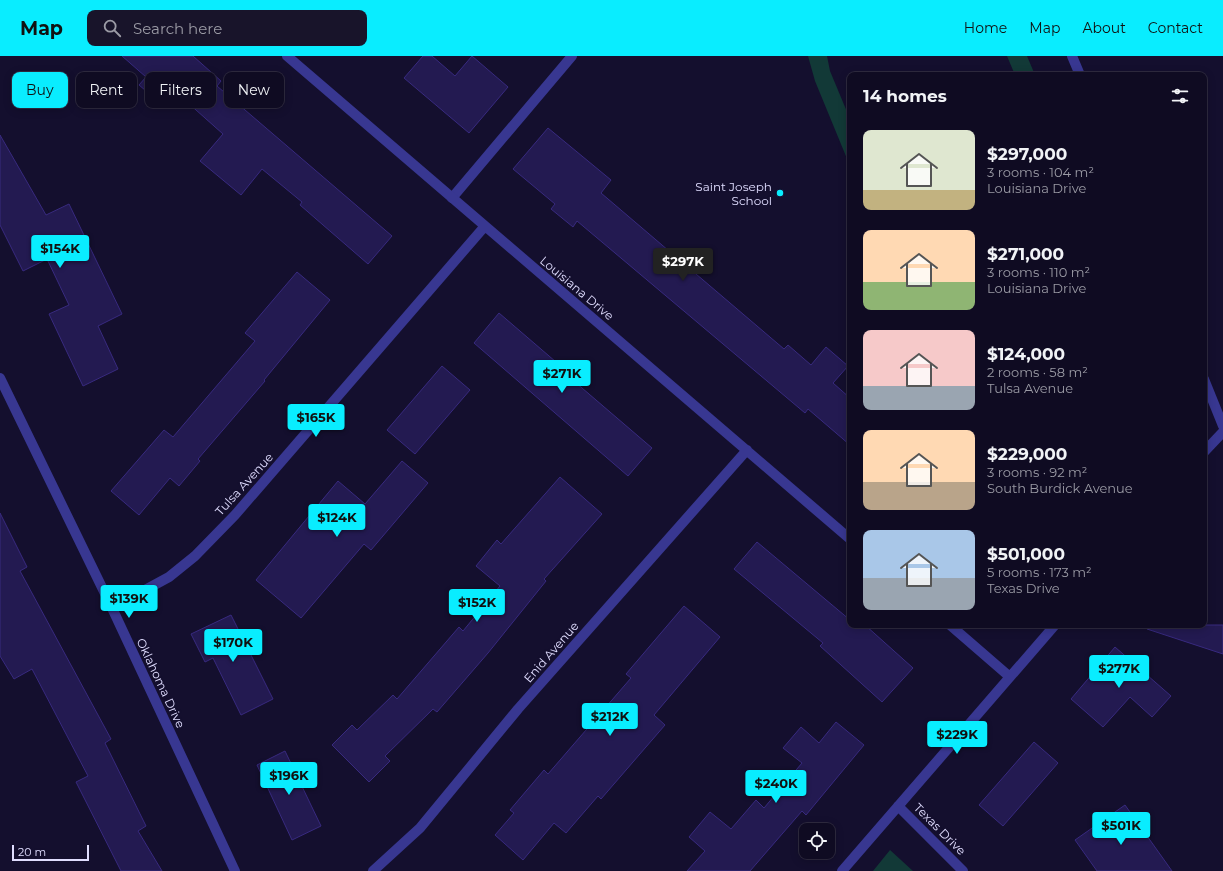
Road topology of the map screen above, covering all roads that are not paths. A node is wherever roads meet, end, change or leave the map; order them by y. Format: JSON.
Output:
{"nodes":[{"id":1,"x":287,"y":56,"type":"edge"},
{"id":2,"x":572,"y":56,"type":"edge"},
{"id":3,"x":1072,"y":56,"type":"edge"},
{"id":4,"x":1079,"y":72,"type":"edge"},
{"id":5,"x":452,"y":198,"type":"junction"},
{"id":6,"x":485,"y":226,"type":"junction"},
{"id":7,"x":0,"y":378,"type":"edge"},
{"id":8,"x":1207,"y":386,"type":"edge"},
{"id":9,"x":1223,"y":426,"type":"edge"},
{"id":10,"x":1223,"y":432,"type":"edge"},
{"id":11,"x":1207,"y":449,"type":"edge"},
{"id":12,"x":746,"y":450,"type":"junction"},
{"id":13,"x":847,"y":536,"type":"edge"},
{"id":14,"x":112,"y":608,"type":"junction"},
{"id":15,"x":953,"y":628,"type":"edge"},
{"id":16,"x":1052,"y":628,"type":"edge"},
{"id":17,"x":1010,"y":677,"type":"junction"},
{"id":18,"x":898,"y":806,"type":"junction"},
{"id":19,"x":235,"y":871,"type":"edge"},
{"id":20,"x":373,"y":871,"type":"edge"},
{"id":21,"x":842,"y":871,"type":"edge"},
{"id":22,"x":963,"y":871,"type":"edge"}],
"edges":[{"from":1,"to":5,"type":"street","name":"Louisiana Drive"},
{"from":2,"to":5,"type":"street"},
{"from":3,"to":4,"type":"street"},
{"from":5,"to":6,"type":"street","name":"Louisiana Drive"},
{"from":6,"to":12,"type":"street","name":"Louisiana Drive"},
{"from":6,"to":14,"type":"street","name":"Tulsa Avenue"},
{"from":7,"to":14,"type":"street","name":"Oklahoma Drive"},
{"from":8,"to":9,"type":"street"},
{"from":10,"to":11,"type":"street"},
{"from":12,"to":13,"type":"street","name":"Louisiana Drive"},
{"from":12,"to":20,"type":"street","name":"Enid Avenue"},
{"from":14,"to":19,"type":"street","name":"Oklahoma Drive"},
{"from":15,"to":17,"type":"street"},
{"from":16,"to":17,"type":"street"},
{"from":17,"to":18,"type":"street"},
{"from":18,"to":21,"type":"street"},
{"from":18,"to":22,"type":"street","name":"Texas Drive"}]}
